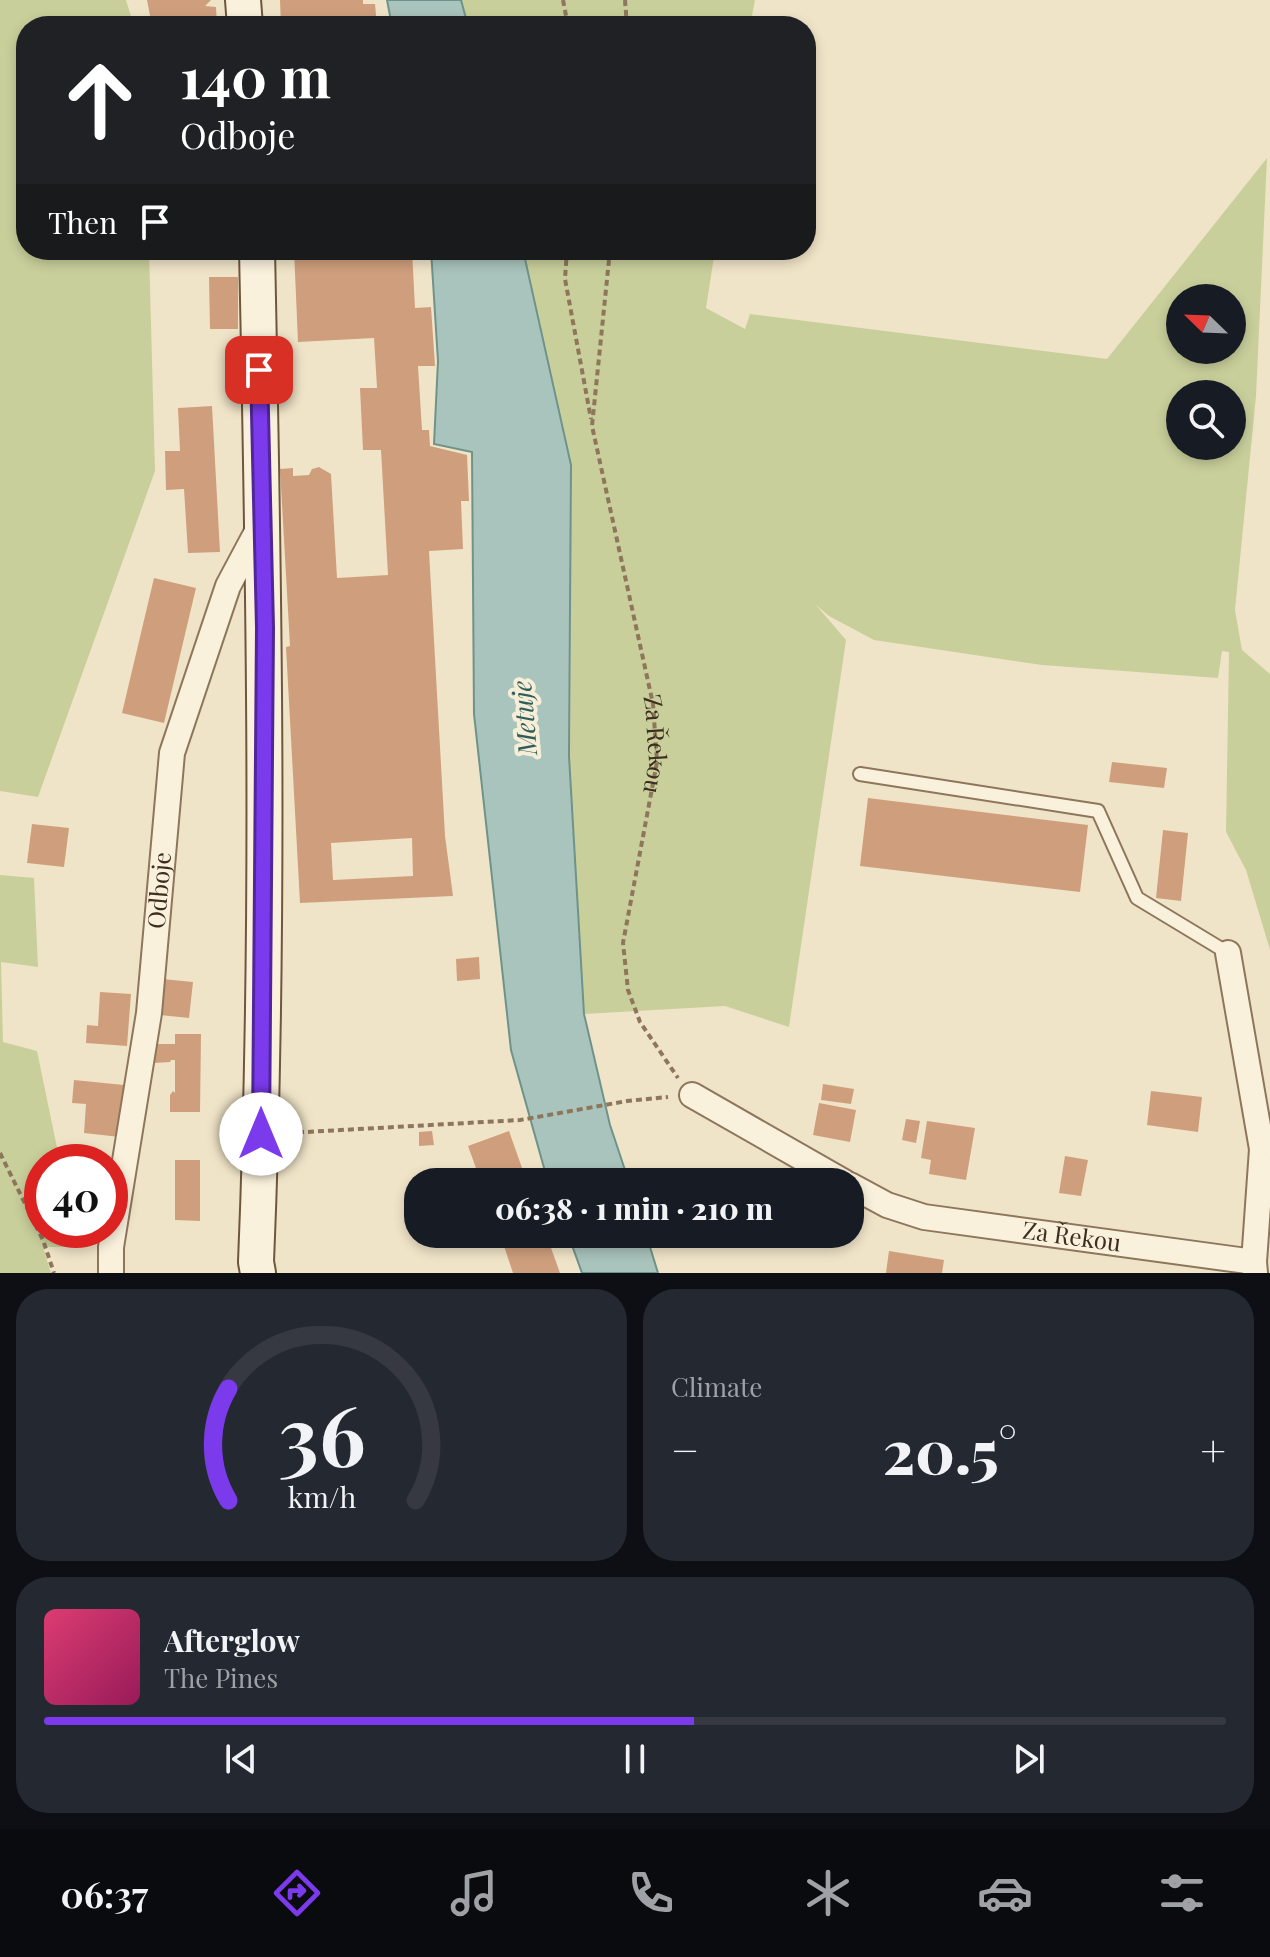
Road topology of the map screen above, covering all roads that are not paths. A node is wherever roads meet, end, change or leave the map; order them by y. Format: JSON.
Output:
{"nodes":[{"id":1,"x":257,"y":260,"type":"edge"},
{"id":2,"x":263,"y":521,"type":"junction"},
{"id":3,"x":860,"y":774,"type":"dead end"},
{"id":4,"x":1228,"y":953,"type":"joint"},
{"id":5,"x":692,"y":1095,"type":"road end"},
{"id":6,"x":1266,"y":1146,"type":"edge"},
{"id":7,"x":820,"y":1168,"type":"edge"},
{"id":8,"x":864,"y":1193,"type":"edge"},
{"id":9,"x":1255,"y":1268,"type":"edge"},
{"id":10,"x":111,"y":1273,"type":"edge"},
{"id":11,"x":258,"y":1273,"type":"edge"}],
"edges":[{"from":1,"to":2,"type":"street","name":"Odboje"},
{"from":2,"to":10,"type":"street","name":"Odboje"},
{"from":2,"to":11,"type":"street","name":"Odboje"},
{"from":3,"to":4,"type":"lane"},
{"from":4,"to":6,"type":"street"},
{"from":5,"to":7,"type":"street"},
{"from":6,"to":9,"type":"street"},
{"from":8,"to":9,"type":"street","name":"Za Řekou"}]}
